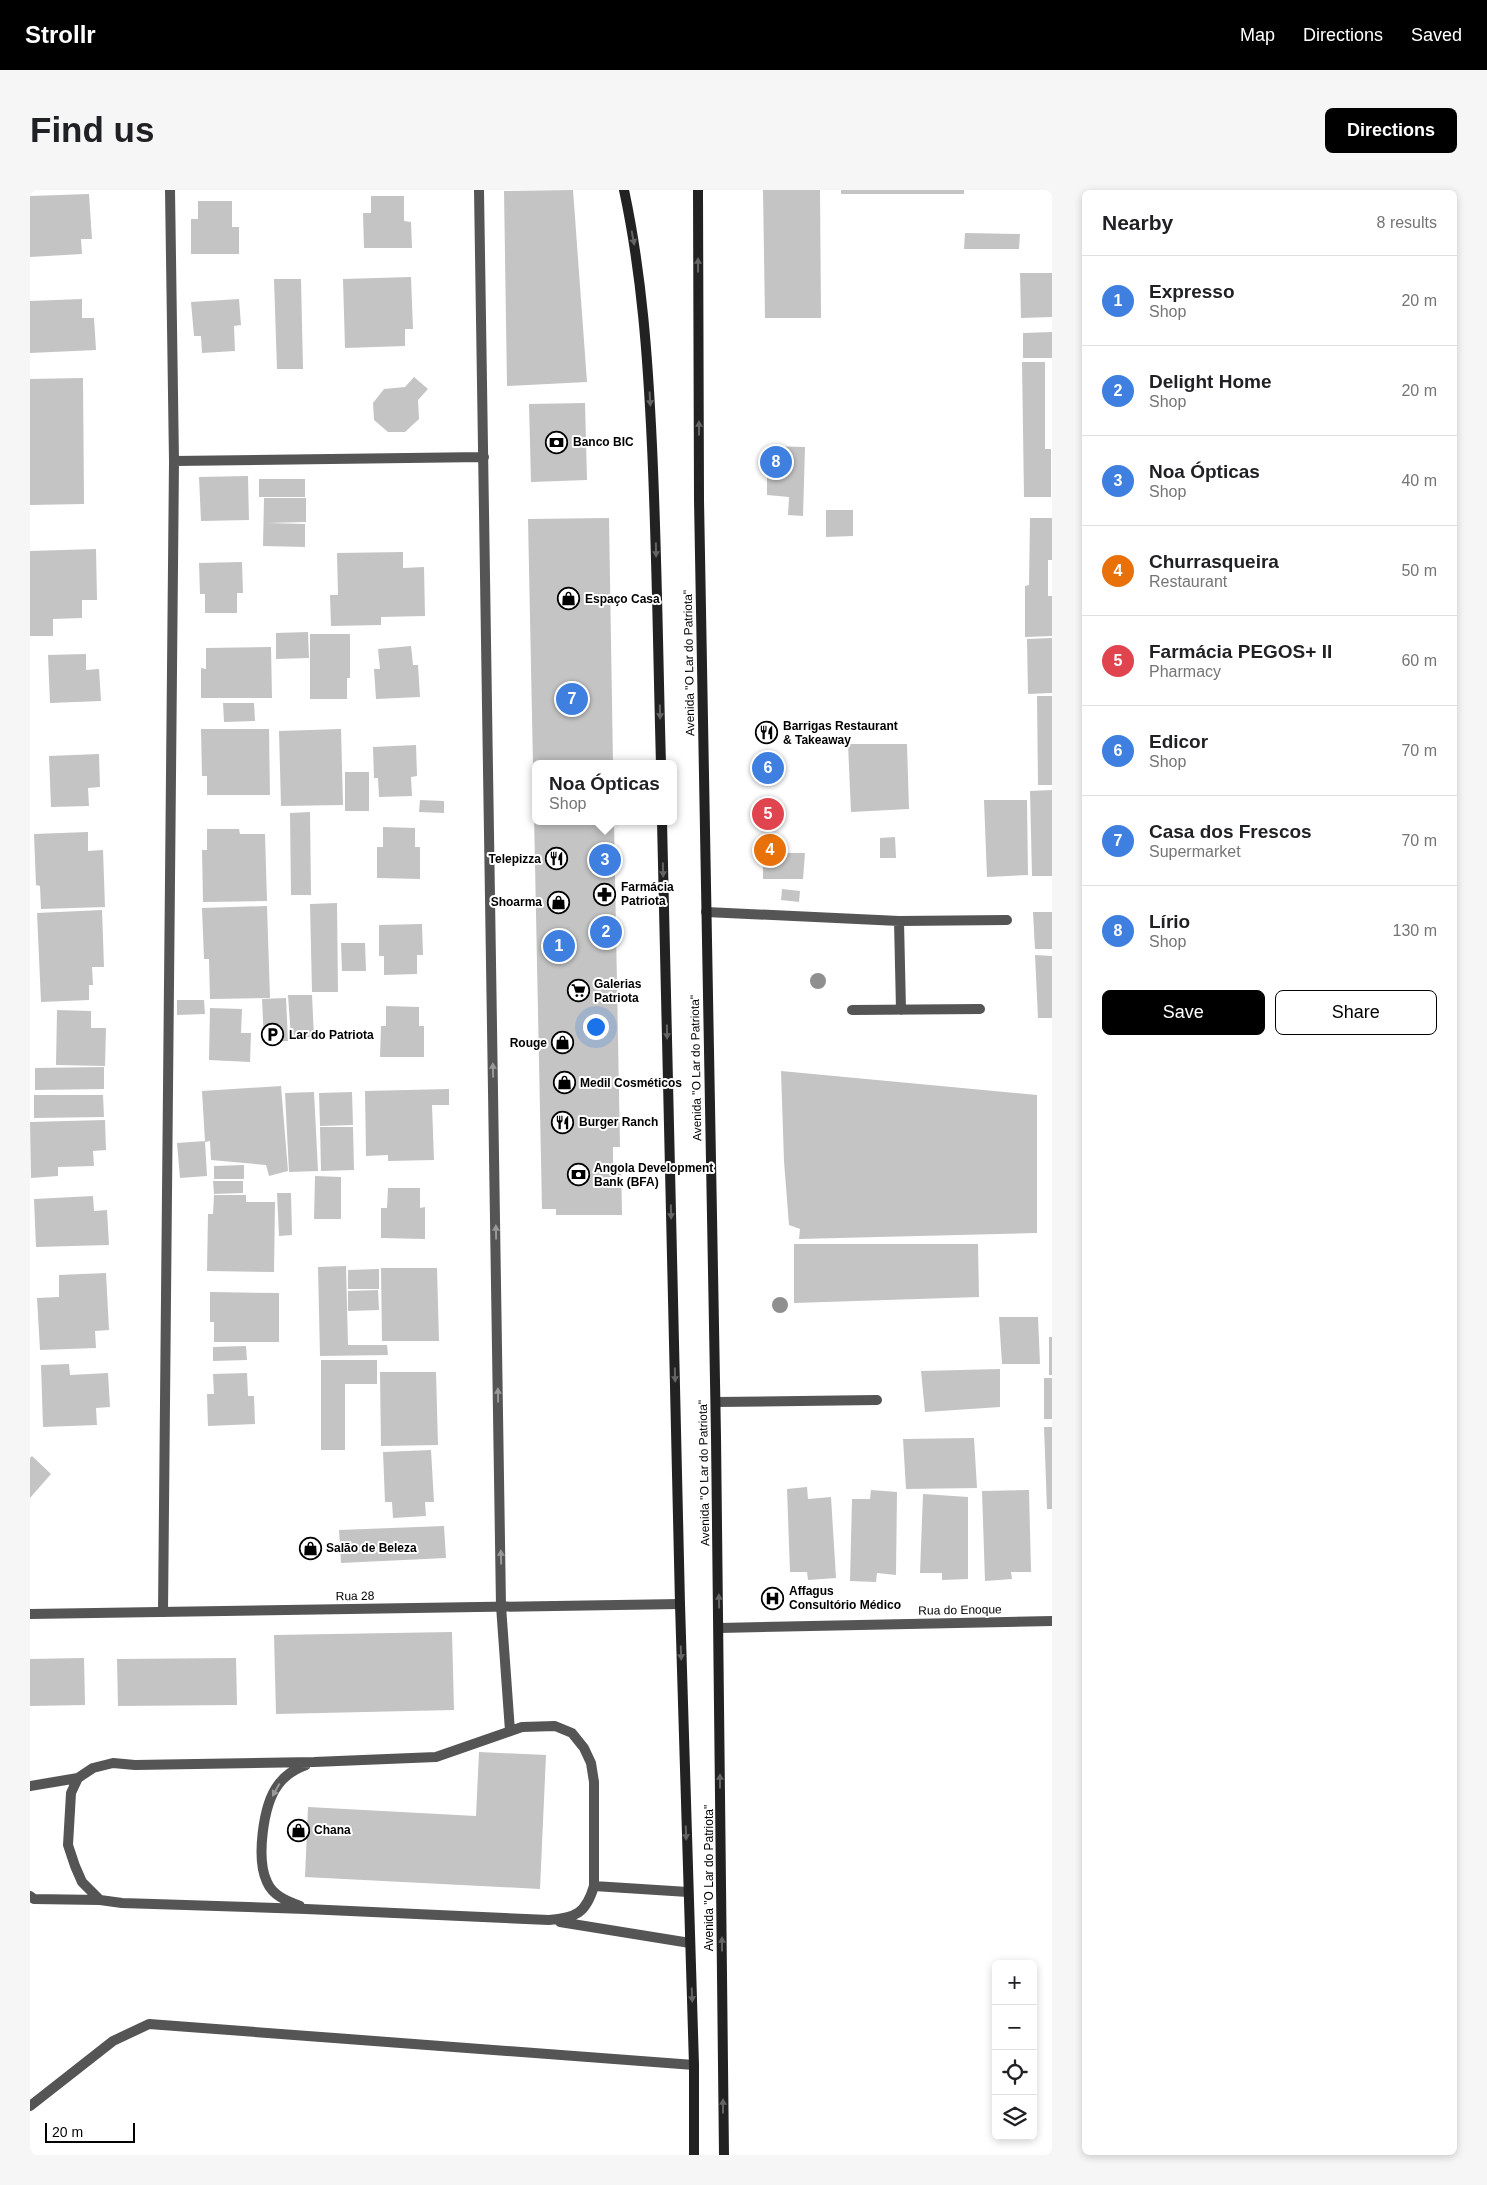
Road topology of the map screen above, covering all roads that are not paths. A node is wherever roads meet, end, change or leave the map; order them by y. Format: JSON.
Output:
{"nodes":[{"id":1,"x":170,"y":190,"type":"edge"},
{"id":2,"x":480,"y":190,"type":"edge"},
{"id":3,"x":624,"y":190,"type":"edge"},
{"id":4,"x":698,"y":190,"type":"edge"},
{"id":5,"x":484,"y":457,"type":"junction"},
{"id":6,"x":174,"y":461,"type":"junction"},
{"id":7,"x":661,"y":760,"type":"edge"},
{"id":8,"x":662,"y":825,"type":"edge"},
{"id":9,"x":706,"y":912,"type":"junction"},
{"id":10,"x":1007,"y":920,"type":"dead end"},
{"id":11,"x":899,"y":921,"type":"junction"},
{"id":12,"x":980,"y":1009,"type":"dead end"},
{"id":13,"x":852,"y":1010,"type":"dead end"},
{"id":14,"x":901,"y":1010,"type":"junction"},
{"id":15,"x":877,"y":1400,"type":"dead end"},
{"id":16,"x":716,"y":1402,"type":"junction"},
{"id":17,"x":680,"y":1604,"type":"junction"},
{"id":18,"x":501,"y":1606,"type":"junction"},
{"id":19,"x":163,"y":1612,"type":"junction"},
{"id":20,"x":30,"y":1614,"type":"edge"},
{"id":21,"x":1052,"y":1621,"type":"edge"},
{"id":22,"x":719,"y":1628,"type":"junction"},
{"id":23,"x":510,"y":1731,"type":"junction"},
{"id":24,"x":314,"y":1762,"type":"junction"},
{"id":25,"x":78,"y":1778,"type":"junction"},
{"id":26,"x":30,"y":1786,"type":"edge"},
{"id":27,"x":594,"y":1886,"type":"junction"},
{"id":28,"x":688,"y":1892,"type":"junction"},
{"id":29,"x":30,"y":1896,"type":"edge"},
{"id":30,"x":100,"y":1900,"type":"junction"},
{"id":31,"x":306,"y":1909,"type":"junction"},
{"id":32,"x":549,"y":1920,"type":"junction"},
{"id":33,"x":690,"y":1943,"type":"junction"},
{"id":34,"x":694,"y":2065,"type":"junction"},
{"id":35,"x":30,"y":2106,"type":"edge"},
{"id":36,"x":694,"y":2155,"type":"edge"},
{"id":37,"x":724,"y":2155,"type":"edge"}],
"edges":[{"from":1,"to":6,"type":"street"},
{"from":2,"to":5,"type":"street"},
{"from":3,"to":7,"type":"main road","one_way":true},
{"from":9,"to":4,"type":"main road","name":"Avenida \"O Lar do Patriota\"","one_way":true},
{"from":5,"to":6,"type":"street"},
{"from":18,"to":5,"type":"street","one_way":true},
{"from":6,"to":19,"type":"street"},
{"from":8,"to":17,"type":"main road","name":"Avenida \"O Lar do Patriota\"","one_way":true},
{"from":9,"to":11,"type":"street"},
{"from":9,"to":16,"type":"main road","name":"Avenida \"O Lar do Patriota\""},
{"from":10,"to":11,"type":"street"},
{"from":11,"to":14,"type":"street"},
{"from":12,"to":14,"type":"street"},
{"from":13,"to":14,"type":"street"},
{"from":15,"to":16,"type":"street"},
{"from":22,"to":16,"type":"main road","name":"Avenida \"O Lar do Patriota\"","one_way":true},
{"from":17,"to":18,"type":"street","name":"Rua 28"},
{"from":17,"to":28,"type":"main road","name":"Avenida \"O Lar do Patriota\"","one_way":true},
{"from":18,"to":19,"type":"street","name":"Rua 28"},
{"from":18,"to":23,"type":"street"},
{"from":19,"to":20,"type":"street","name":"Rua 28"},
{"from":21,"to":22,"type":"street","name":"Rua do Enoque"},
{"from":37,"to":22,"type":"main road","name":"Avenida \"O Lar do Patriota\"","one_way":true},
{"from":23,"to":24,"type":"street"},
{"from":23,"to":27,"type":"street"},
{"from":24,"to":25,"type":"street"},
{"from":24,"to":31,"type":"street","one_way":true},
{"from":25,"to":26,"type":"street"},
{"from":25,"to":30,"type":"street"},
{"from":27,"to":28,"type":"street"},
{"from":27,"to":32,"type":"street"},
{"from":28,"to":33,"type":"main road","name":"Avenida \"O Lar do Patriota\""},
{"from":29,"to":30,"type":"street"},
{"from":30,"to":31,"type":"street"},
{"from":31,"to":32,"type":"street"},
{"from":32,"to":33,"type":"street"},
{"from":33,"to":34,"type":"main road","name":"Avenida \"O Lar do Patriota\"","one_way":true},
{"from":34,"to":35,"type":"street"},
{"from":34,"to":36,"type":"main road","name":"Avenida \"O Lar do Patriota\""}]}
